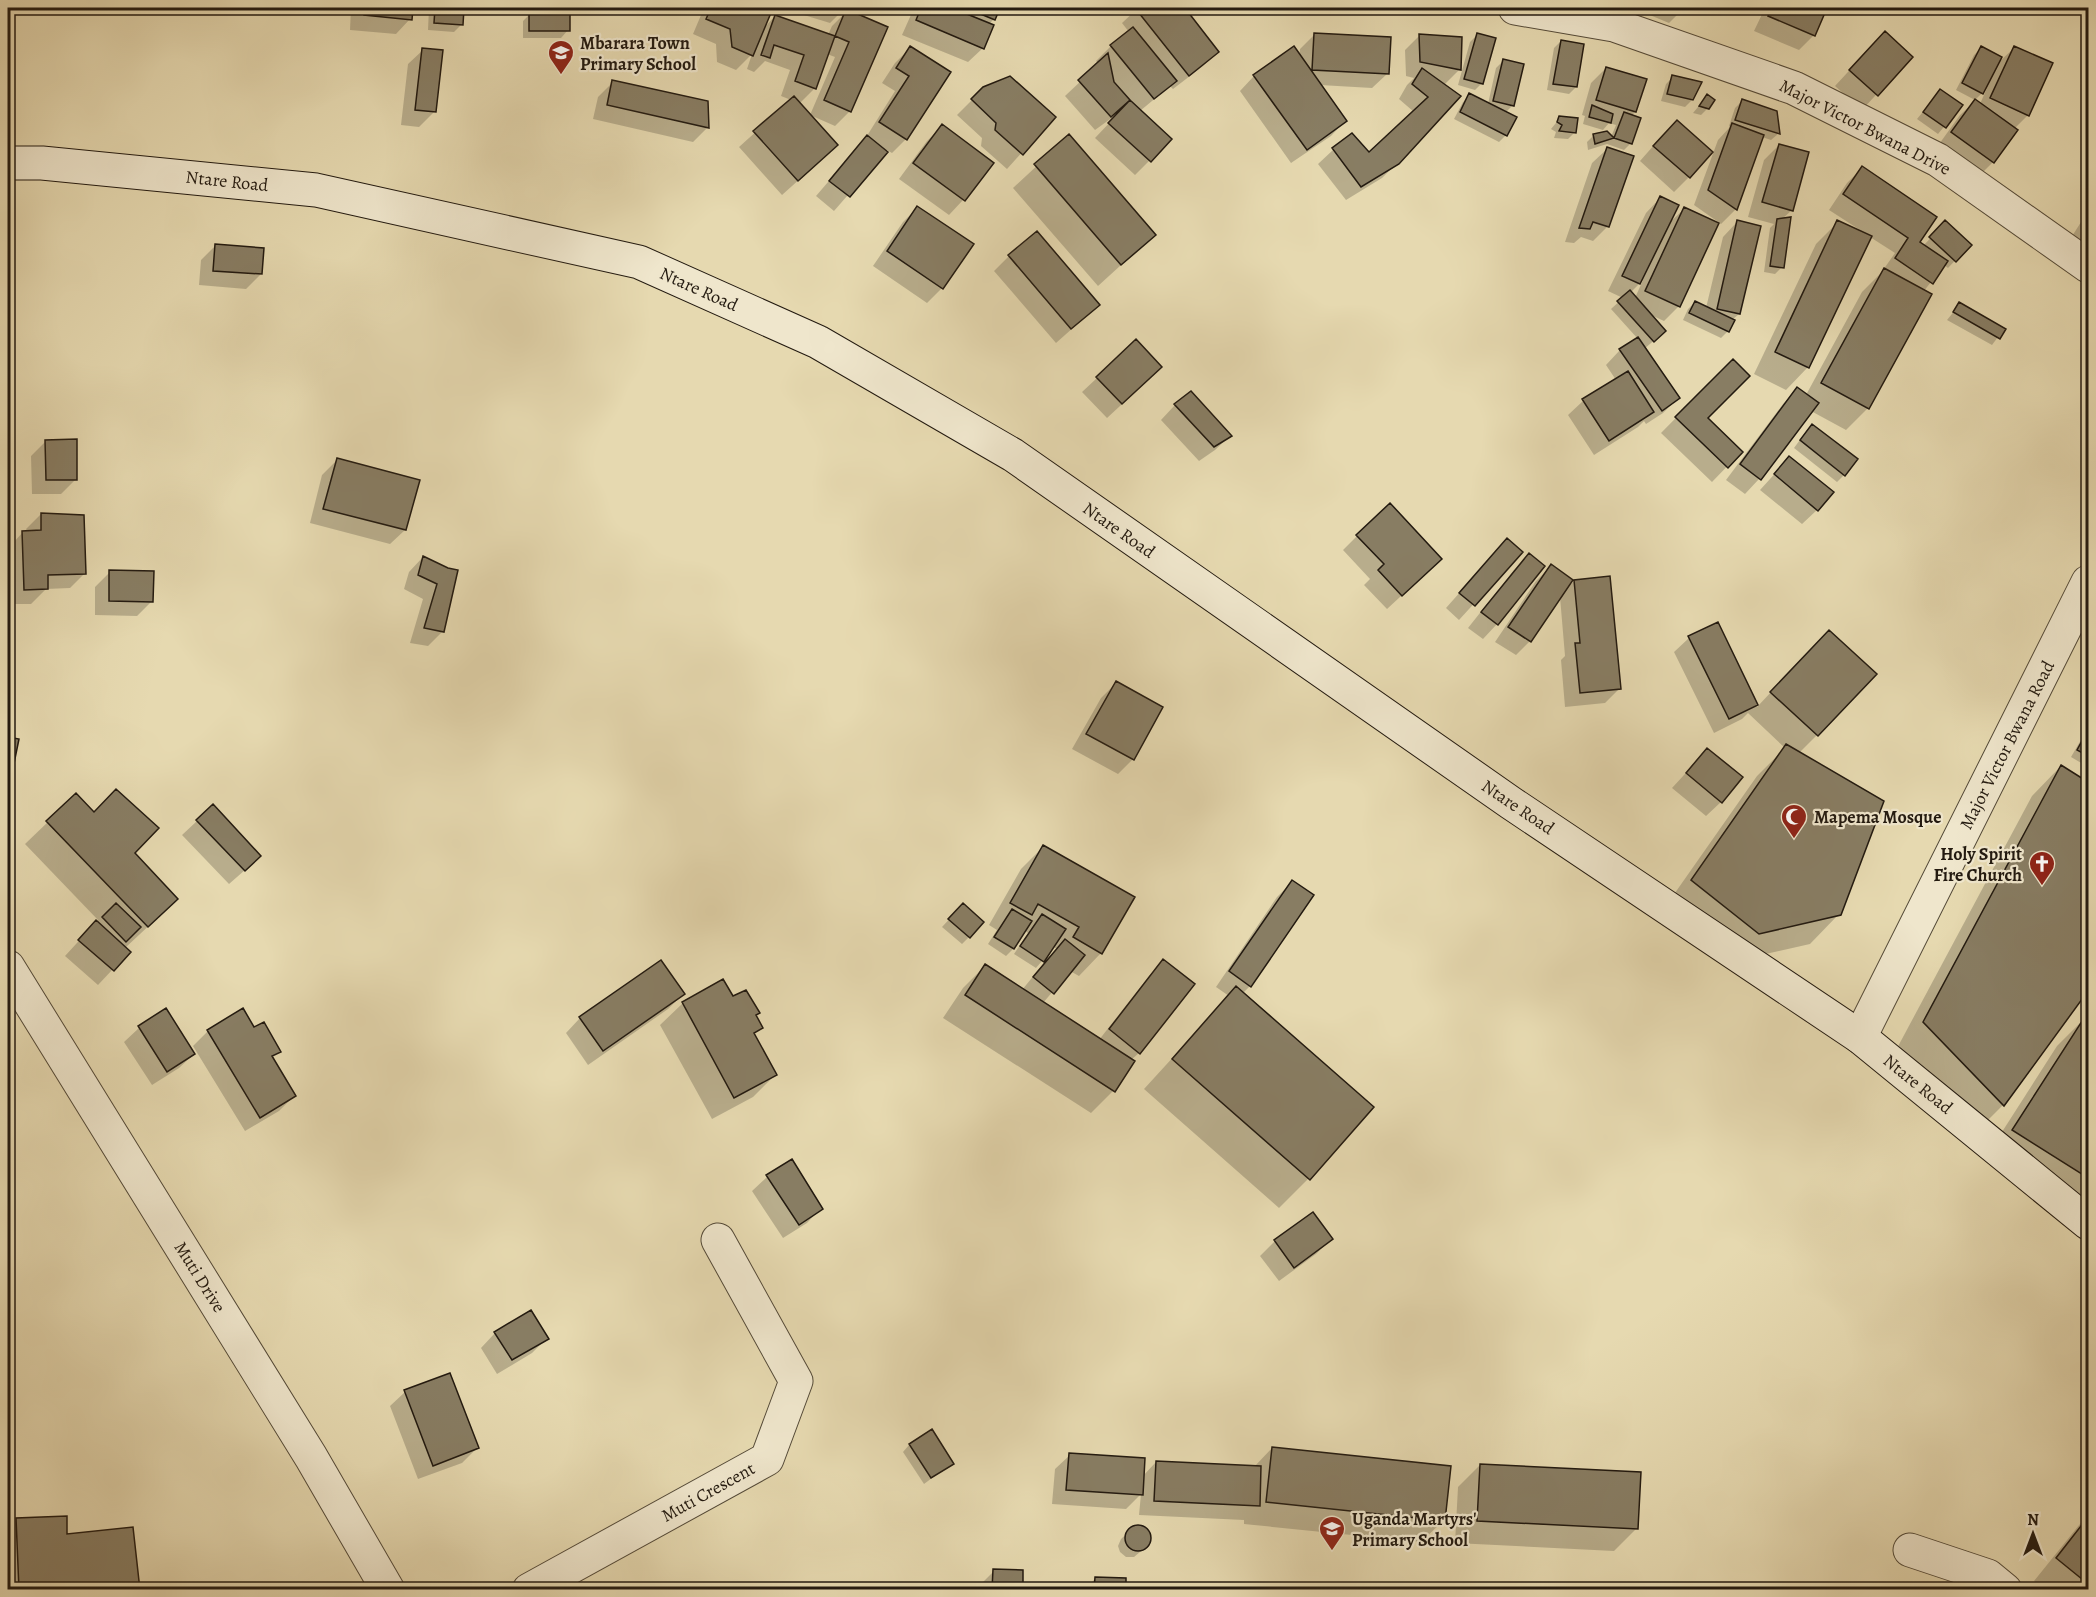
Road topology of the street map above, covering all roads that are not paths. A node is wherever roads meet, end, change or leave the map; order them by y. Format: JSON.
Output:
{"nodes":[{"id":1,"x":1515,"y":8,"type":"edge"},
{"id":2,"x":8,"y":164,"type":"edge"},
{"id":3,"x":2088,"y":266,"type":"edge"},
{"id":4,"x":2088,"y":582,"type":"edge"},
{"id":5,"x":8,"y":967,"type":"edge"},
{"id":6,"x":1860,"y":1037,"type":"junction"},
{"id":7,"x":2088,"y":1223,"type":"edge"},
{"id":8,"x":718,"y":1240,"type":"dead end"},
{"id":9,"x":1910,"y":1550,"type":"dead end"},
{"id":10,"x":388,"y":1590,"type":"edge"},
{"id":11,"x":529,"y":1590,"type":"edge"},
{"id":12,"x":2006,"y":1590,"type":"edge"}],
"edges":[{"from":1,"to":3,"type":"street","name":"Major Victor Bwana Drive"},
{"from":2,"to":6,"type":"street","name":"Ntare Road"},
{"from":4,"to":6,"type":"street","name":"Major Victor Bwana Road"},
{"from":5,"to":10,"type":"street","name":"Muti Drive"},
{"from":6,"to":7,"type":"street","name":"Ntare Road"},
{"from":8,"to":11,"type":"street","name":"Muti Crescent"},
{"from":9,"to":12,"type":"street"}]}
